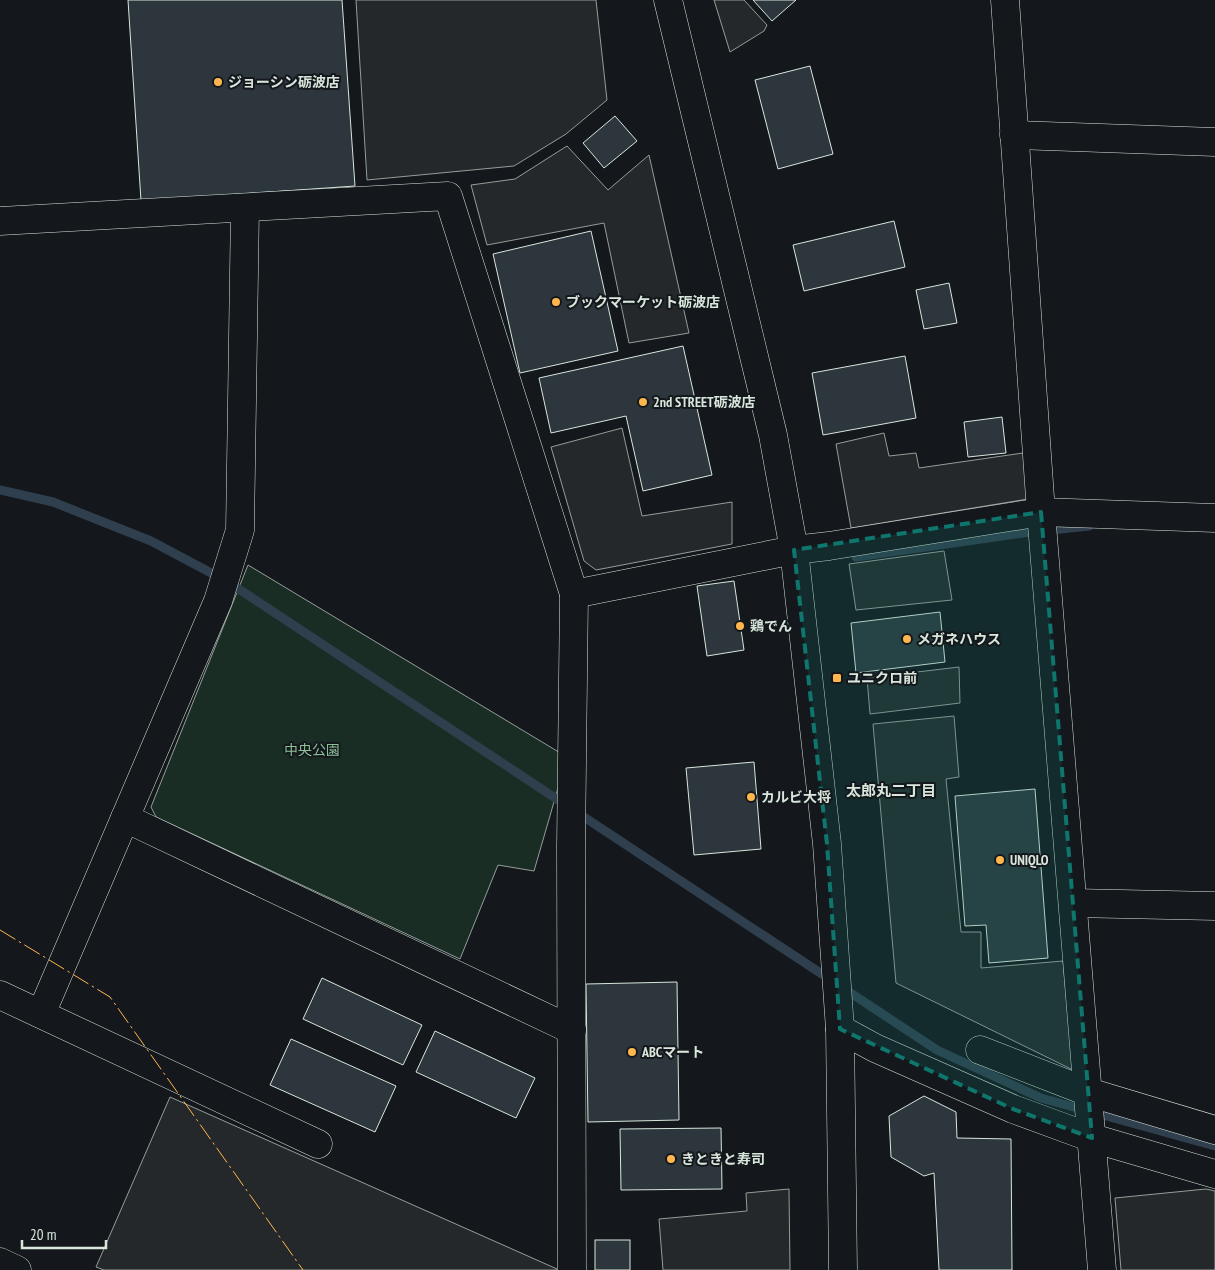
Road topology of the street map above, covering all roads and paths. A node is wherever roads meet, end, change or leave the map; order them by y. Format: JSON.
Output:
{"nodes":[{"id":1,"x":668,"y":0,"type":"edge"},
{"id":2,"x":1005,"y":0,"type":"edge"},
{"id":3,"x":1014,"y":135,"type":"junction"},
{"id":4,"x":1215,"y":142,"type":"edge"},
{"id":5,"x":245,"y":208,"type":"junction"},
{"id":6,"x":0,"y":221,"type":"edge"},
{"id":7,"x":1041,"y":512,"type":"junction"},
{"id":8,"x":1215,"y":518,"type":"edge"},
{"id":9,"x":794,"y":550,"type":"junction"},
{"id":10,"x":574,"y":594,"type":"junction"},
{"id":11,"x":125,"y":818,"type":"junction"},
{"id":12,"x":1073,"y":904,"type":"junction"},
{"id":13,"x":1215,"y":906,"type":"edge"},
{"id":14,"x":0,"y":995,"type":"edge"},
{"id":15,"x":41,"y":1014,"type":"junction"},
{"id":16,"x":572,"y":1030,"type":"junction"},
{"id":17,"x":840,"y":1030,"type":"junction"},
{"id":18,"x":980,"y":1050,"type":"dead end"},
{"id":19,"x":1090,"y":1115,"type":"junction"},
{"id":20,"x":1215,"y":1130,"type":"edge"},
{"id":21,"x":318,"y":1144,"type":"dead end"},
{"id":22,"x":1215,"y":1174,"type":"edge"},
{"id":23,"x":0,"y":1262,"type":"edge"},
{"id":24,"x":17,"y":1270,"type":"edge"},
{"id":25,"x":572,"y":1270,"type":"edge"},
{"id":26,"x":843,"y":1270,"type":"edge"},
{"id":27,"x":1102,"y":1270,"type":"edge"}],
"edges":[{"from":1,"to":9,"type":"street"},
{"from":2,"to":3,"type":"street"},
{"from":3,"to":4,"type":"street"},
{"from":3,"to":7,"type":"street"},
{"from":5,"to":6,"type":"street"},
{"from":5,"to":10,"type":"street"},
{"from":5,"to":11,"type":"street"},
{"from":7,"to":8,"type":"street"},
{"from":7,"to":9,"type":"street"},
{"from":7,"to":12,"type":"street"},
{"from":9,"to":10,"type":"street"},
{"from":9,"to":17,"type":"street"},
{"from":10,"to":16,"type":"street"},
{"from":11,"to":15,"type":"street"},
{"from":11,"to":16,"type":"street"},
{"from":12,"to":13,"type":"street"},
{"from":12,"to":19,"type":"street"},
{"from":14,"to":15,"type":"street"},
{"from":15,"to":21,"type":"street"},
{"from":16,"to":25,"type":"street"},
{"from":17,"to":19,"type":"street"},
{"from":17,"to":26,"type":"street"},
{"from":18,"to":19,"type":"street"},
{"from":19,"to":20,"type":"street"},
{"from":19,"to":22,"type":"street"},
{"from":19,"to":27,"type":"street"},
{"from":23,"to":24,"type":"street"}]}
